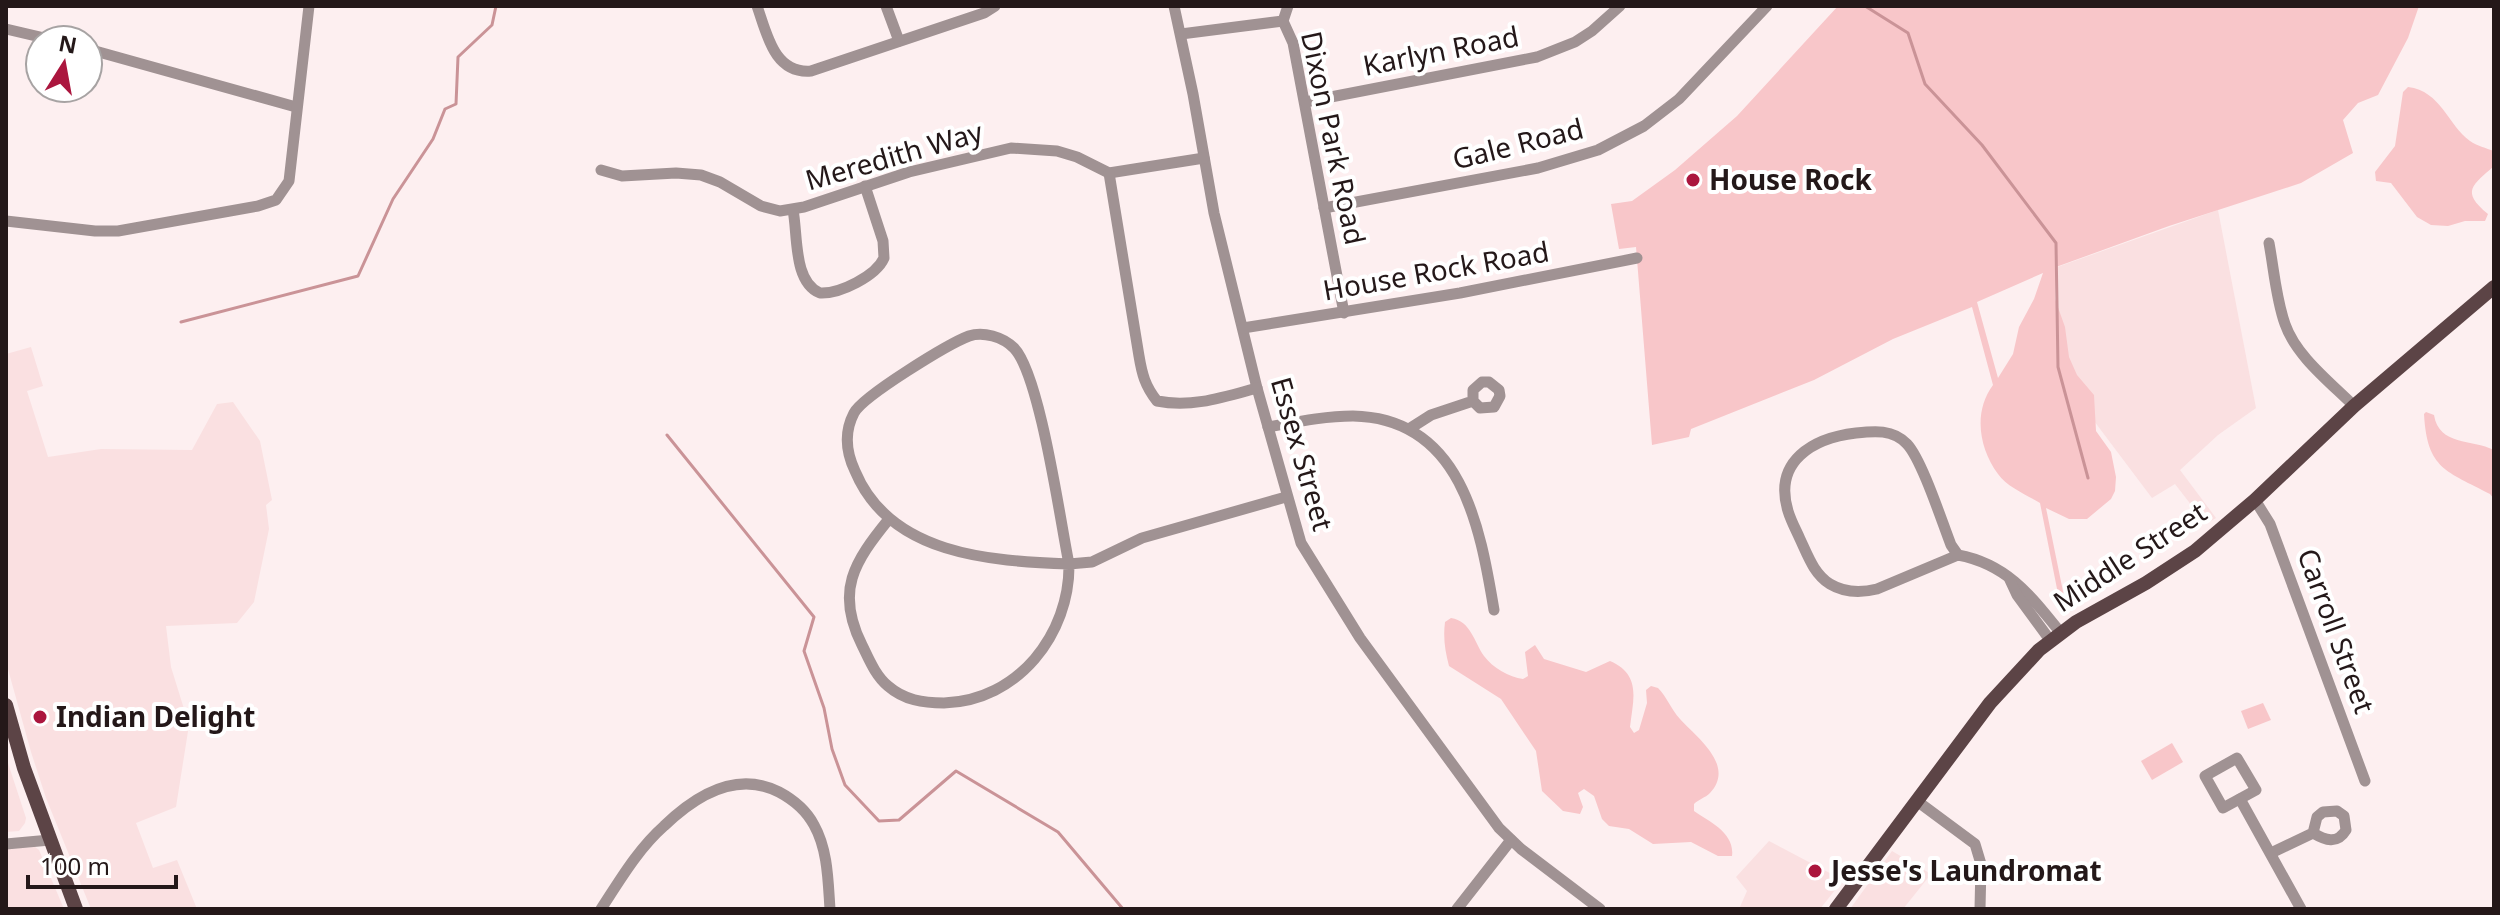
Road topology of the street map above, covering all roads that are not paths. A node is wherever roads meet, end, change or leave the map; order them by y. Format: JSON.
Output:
{"nodes":[{"id":1,"x":309,"y":6,"type":"edge"},
{"id":2,"x":757,"y":6,"type":"edge"},
{"id":3,"x":886,"y":6,"type":"edge"},
{"id":4,"x":995,"y":6,"type":"edge"},
{"id":5,"x":1174,"y":6,"type":"edge"},
{"id":6,"x":1288,"y":6,"type":"edge"},
{"id":7,"x":1620,"y":6,"type":"edge"},
{"id":8,"x":1766,"y":6,"type":"edge"},
{"id":9,"x":1283,"y":21,"type":"junction"},
{"id":10,"x":1181,"y":34,"type":"junction"},
{"id":11,"x":899,"y":41,"type":"junction"},
{"id":12,"x":104,"y":53,"type":"edge"},
{"id":13,"x":1305,"y":102,"type":"junction"},
{"id":14,"x":296,"y":107,"type":"junction"},
{"id":15,"x":1204,"y":158,"type":"junction"},
{"id":16,"x":601,"y":170,"type":"dead end"},
{"id":17,"x":1109,"y":173,"type":"junction"},
{"id":18,"x":865,"y":186,"type":"junction"},
{"id":19,"x":1324,"y":208,"type":"junction"},
{"id":20,"x":793,"y":210,"type":"junction"},
{"id":21,"x":6,"y":221,"type":"edge"},
{"id":22,"x":2269,"y":243,"type":"dead end"},
{"id":23,"x":1637,"y":258,"type":"dead end"},
{"id":24,"x":2494,"y":287,"type":"edge"},
{"id":25,"x":1344,"y":313,"type":"junction"},
{"id":26,"x":1243,"y":328,"type":"junction"},
{"id":27,"x":1257,"y":388,"type":"junction"},
{"id":28,"x":1473,"y":401,"type":"dead end"},
{"id":29,"x":2354,"y":406,"type":"junction"},
{"id":30,"x":1268,"y":427,"type":"junction"},
{"id":31,"x":1409,"y":429,"type":"junction"},
{"id":32,"x":1286,"y":497,"type":"junction"},
{"id":33,"x":2255,"y":500,"type":"junction"},
{"id":34,"x":889,"y":519,"type":"junction"},
{"id":35,"x":1958,"y":555,"type":"junction"},
{"id":36,"x":1069,"y":564,"type":"junction"},
{"id":37,"x":1494,"y":610,"type":"dead end"},
{"id":38,"x":2055,"y":636,"type":"junction"},
{"id":39,"x":6,"y":705,"type":"edge"},
{"id":40,"x":2365,"y":781,"type":"dead end"},
{"id":41,"x":2240,"y":799,"type":"junction"},
{"id":42,"x":1917,"y":801,"type":"junction"},
{"id":43,"x":2313,"y":833,"type":"dead end"},
{"id":44,"x":50,"y":840,"type":"junction"},
{"id":45,"x":1511,"y":840,"type":"junction"},
{"id":46,"x":6,"y":844,"type":"edge"},
{"id":47,"x":2271,"y":853,"type":"junction"},
{"id":48,"x":76,"y":909,"type":"edge"},
{"id":49,"x":601,"y":909,"type":"edge"},
{"id":50,"x":830,"y":909,"type":"edge"},
{"id":51,"x":1457,"y":909,"type":"edge"},
{"id":52,"x":1600,"y":909,"type":"edge"},
{"id":53,"x":1836,"y":909,"type":"edge"},
{"id":54,"x":1980,"y":909,"type":"edge"},
{"id":55,"x":2301,"y":909,"type":"edge"}],
"edges":[{"from":1,"to":14,"type":"street"},
{"from":2,"to":11,"type":"street"},
{"from":3,"to":11,"type":"street"},
{"from":4,"to":11,"type":"street"},
{"from":5,"to":10,"type":"street","name":"Essex Street"},
{"from":6,"to":9,"type":"street"},
{"from":7,"to":13,"type":"street","name":"Karlyn Road"},
{"from":8,"to":19,"type":"street","name":"Gale Road"},
{"from":9,"to":10,"type":"street"},
{"from":9,"to":13,"type":"street","name":"Dixon Park Road"},
{"from":10,"to":15,"type":"street","name":"Essex Street"},
{"from":12,"to":14,"type":"street"},
{"from":13,"to":19,"type":"street","name":"Dixon Park Road"},
{"from":14,"to":21,"type":"street"},
{"from":15,"to":17,"type":"street"},
{"from":15,"to":26,"type":"street","name":"Essex Street"},
{"from":16,"to":20,"type":"street","name":"Meredith Way"},
{"from":17,"to":18,"type":"street","name":"Meredith Way"},
{"from":17,"to":27,"type":"street"},
{"from":18,"to":20,"type":"street","name":"Meredith Way"},
{"from":18,"to":20,"type":"street"},
{"from":19,"to":25,"type":"street","name":"Dixon Park Road"},
{"from":22,"to":29,"type":"street"},
{"from":23,"to":25,"type":"street","name":"House Rock Road"},
{"from":24,"to":29,"type":"main road","name":"Middle Street"},
{"from":25,"to":26,"type":"street","name":"House Rock Road"},
{"from":26,"to":27,"type":"street","name":"Essex Street"},
{"from":27,"to":30,"type":"street","name":"Essex Street"},
{"from":28,"to":31,"type":"street"},
{"from":29,"to":33,"type":"main road","name":"Middle Street"},
{"from":30,"to":31,"type":"street"},
{"from":30,"to":32,"type":"street","name":"Essex Street"},
{"from":31,"to":37,"type":"street"},
{"from":32,"to":36,"type":"street"},
{"from":32,"to":45,"type":"street","name":"Essex Street"},
{"from":33,"to":38,"type":"main road","name":"Middle Street"},
{"from":33,"to":40,"type":"street","name":"Carroll Street"},
{"from":34,"to":36,"type":"street"},
{"from":34,"to":36,"type":"street"},
{"from":34,"to":36,"type":"street"},
{"from":35,"to":35,"type":"street"},
{"from":35,"to":38,"type":"street"},
{"from":38,"to":42,"type":"main road","name":"Middle Street"},
{"from":39,"to":44,"type":"main road"},
{"from":41,"to":41,"type":"street"},
{"from":41,"to":47,"type":"street"},
{"from":42,"to":53,"type":"main road","name":"Middle Street"},
{"from":42,"to":54,"type":"street"},
{"from":43,"to":47,"type":"street"},
{"from":44,"to":46,"type":"street"},
{"from":44,"to":48,"type":"main road"},
{"from":45,"to":51,"type":"street"},
{"from":45,"to":52,"type":"street","name":"Essex Street"},
{"from":47,"to":55,"type":"street"},
{"from":49,"to":50,"type":"street"}]}
